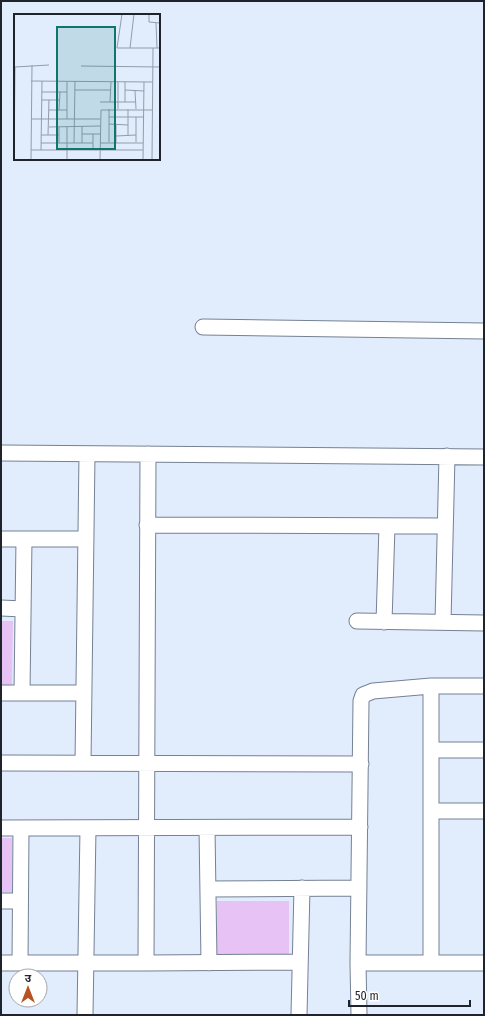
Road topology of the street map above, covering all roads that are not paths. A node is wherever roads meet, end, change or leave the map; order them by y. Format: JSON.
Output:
{"nodes":[{"id":1,"x":203,"y":327,"type":"dead end"},
{"id":2,"x":484,"y":331,"type":"edge"},
{"id":3,"x":1,"y":453,"type":"edge"},
{"id":4,"x":87,"y":454,"type":"junction"},
{"id":5,"x":148,"y":454,"type":"junction"},
{"id":6,"x":447,"y":456,"type":"junction"},
{"id":7,"x":484,"y":457,"type":"edge"},
{"id":8,"x":147,"y":525,"type":"junction"},
{"id":9,"x":387,"y":526,"type":"junction"},
{"id":10,"x":445,"y":526,"type":"junction"},
{"id":11,"x":1,"y":539,"type":"edge"},
{"id":12,"x":24,"y":539,"type":"junction"},
{"id":13,"x":86,"y":539,"type":"junction"},
{"id":14,"x":1,"y":608,"type":"edge"},
{"id":15,"x":23,"y":609,"type":"junction"},
{"id":16,"x":357,"y":621,"type":"dead end"},
{"id":17,"x":384,"y":622,"type":"junction"},
{"id":18,"x":443,"y":622,"type":"junction"},
{"id":19,"x":484,"y":623,"type":"edge"},
{"id":20,"x":431,"y":686,"type":"junction"},
{"id":21,"x":484,"y":686,"type":"edge"},
{"id":22,"x":1,"y":693,"type":"edge"},
{"id":23,"x":22,"y":693,"type":"junction"},
{"id":24,"x":84,"y":693,"type":"junction"},
{"id":25,"x":431,"y":750,"type":"junction"},
{"id":26,"x":484,"y":750,"type":"edge"},
{"id":27,"x":1,"y":763,"type":"edge"},
{"id":28,"x":83,"y":763,"type":"junction"},
{"id":29,"x":146,"y":763,"type":"junction"},
{"id":30,"x":361,"y":764,"type":"junction"},
{"id":31,"x":431,"y":811,"type":"junction"},
{"id":32,"x":484,"y":811,"type":"edge"},
{"id":33,"x":1,"y":828,"type":"edge"},
{"id":34,"x":21,"y":828,"type":"junction"},
{"id":35,"x":88,"y":828,"type":"junction"},
{"id":36,"x":146,"y":828,"type":"junction"},
{"id":37,"x":207,"y":828,"type":"junction"},
{"id":38,"x":360,"y":828,"type":"junction"},
{"id":39,"x":302,"y":888,"type":"junction"},
{"id":40,"x":359,"y":888,"type":"junction"},
{"id":41,"x":208,"y":889,"type":"junction"},
{"id":42,"x":1,"y":901,"type":"edge"},
{"id":43,"x":20,"y":901,"type":"junction"},
{"id":44,"x":300,"y":962,"type":"junction"},
{"id":45,"x":1,"y":963,"type":"edge"},
{"id":46,"x":20,"y":963,"type":"junction"},
{"id":47,"x":86,"y":963,"type":"junction"},
{"id":48,"x":209,"y":963,"type":"junction"},
{"id":49,"x":431,"y":963,"type":"junction"},
{"id":50,"x":484,"y":963,"type":"edge"},
{"id":51,"x":146,"y":964,"type":"junction"},
{"id":52,"x":358,"y":964,"type":"junction"},
{"id":53,"x":86,"y":1015,"type":"edge"},
{"id":54,"x":299,"y":1015,"type":"edge"},
{"id":55,"x":359,"y":1015,"type":"edge"}],
"edges":[{"from":1,"to":2,"type":"street"},
{"from":3,"to":4,"type":"street"},
{"from":4,"to":5,"type":"street"},
{"from":4,"to":13,"type":"street"},
{"from":5,"to":6,"type":"street"},
{"from":5,"to":8,"type":"street"},
{"from":6,"to":7,"type":"street"},
{"from":6,"to":10,"type":"street"},
{"from":8,"to":9,"type":"street"},
{"from":8,"to":29,"type":"street"},
{"from":9,"to":10,"type":"street"},
{"from":9,"to":17,"type":"street"},
{"from":10,"to":18,"type":"street"},
{"from":11,"to":12,"type":"street"},
{"from":12,"to":13,"type":"street"},
{"from":12,"to":15,"type":"street"},
{"from":13,"to":24,"type":"street"},
{"from":14,"to":15,"type":"street"},
{"from":15,"to":23,"type":"street"},
{"from":16,"to":17,"type":"street"},
{"from":17,"to":18,"type":"street"},
{"from":18,"to":19,"type":"street"},
{"from":20,"to":21,"type":"street"},
{"from":20,"to":25,"type":"street"},
{"from":20,"to":30,"type":"street"},
{"from":22,"to":23,"type":"street"},
{"from":23,"to":24,"type":"street"},
{"from":24,"to":28,"type":"street"},
{"from":25,"to":26,"type":"street"},
{"from":25,"to":31,"type":"street"},
{"from":27,"to":28,"type":"street"},
{"from":28,"to":29,"type":"street"},
{"from":29,"to":30,"type":"street"},
{"from":29,"to":36,"type":"street"},
{"from":30,"to":38,"type":"street"},
{"from":31,"to":32,"type":"street"},
{"from":31,"to":49,"type":"street"},
{"from":33,"to":34,"type":"street"},
{"from":34,"to":35,"type":"street"},
{"from":34,"to":43,"type":"street"},
{"from":35,"to":36,"type":"street"},
{"from":35,"to":47,"type":"street"},
{"from":36,"to":37,"type":"street"},
{"from":36,"to":51,"type":"street"},
{"from":37,"to":38,"type":"street"},
{"from":37,"to":41,"type":"street"},
{"from":38,"to":40,"type":"street"},
{"from":39,"to":40,"type":"street"},
{"from":39,"to":41,"type":"street"},
{"from":39,"to":44,"type":"street"},
{"from":40,"to":52,"type":"street"},
{"from":41,"to":48,"type":"street"},
{"from":42,"to":43,"type":"street"},
{"from":43,"to":46,"type":"street"},
{"from":44,"to":48,"type":"street"},
{"from":44,"to":54,"type":"street"},
{"from":45,"to":46,"type":"street"},
{"from":46,"to":47,"type":"street"},
{"from":47,"to":51,"type":"street"},
{"from":47,"to":53,"type":"street"},
{"from":48,"to":51,"type":"street"},
{"from":49,"to":50,"type":"street"},
{"from":49,"to":52,"type":"street"},
{"from":52,"to":55,"type":"street"}]}
